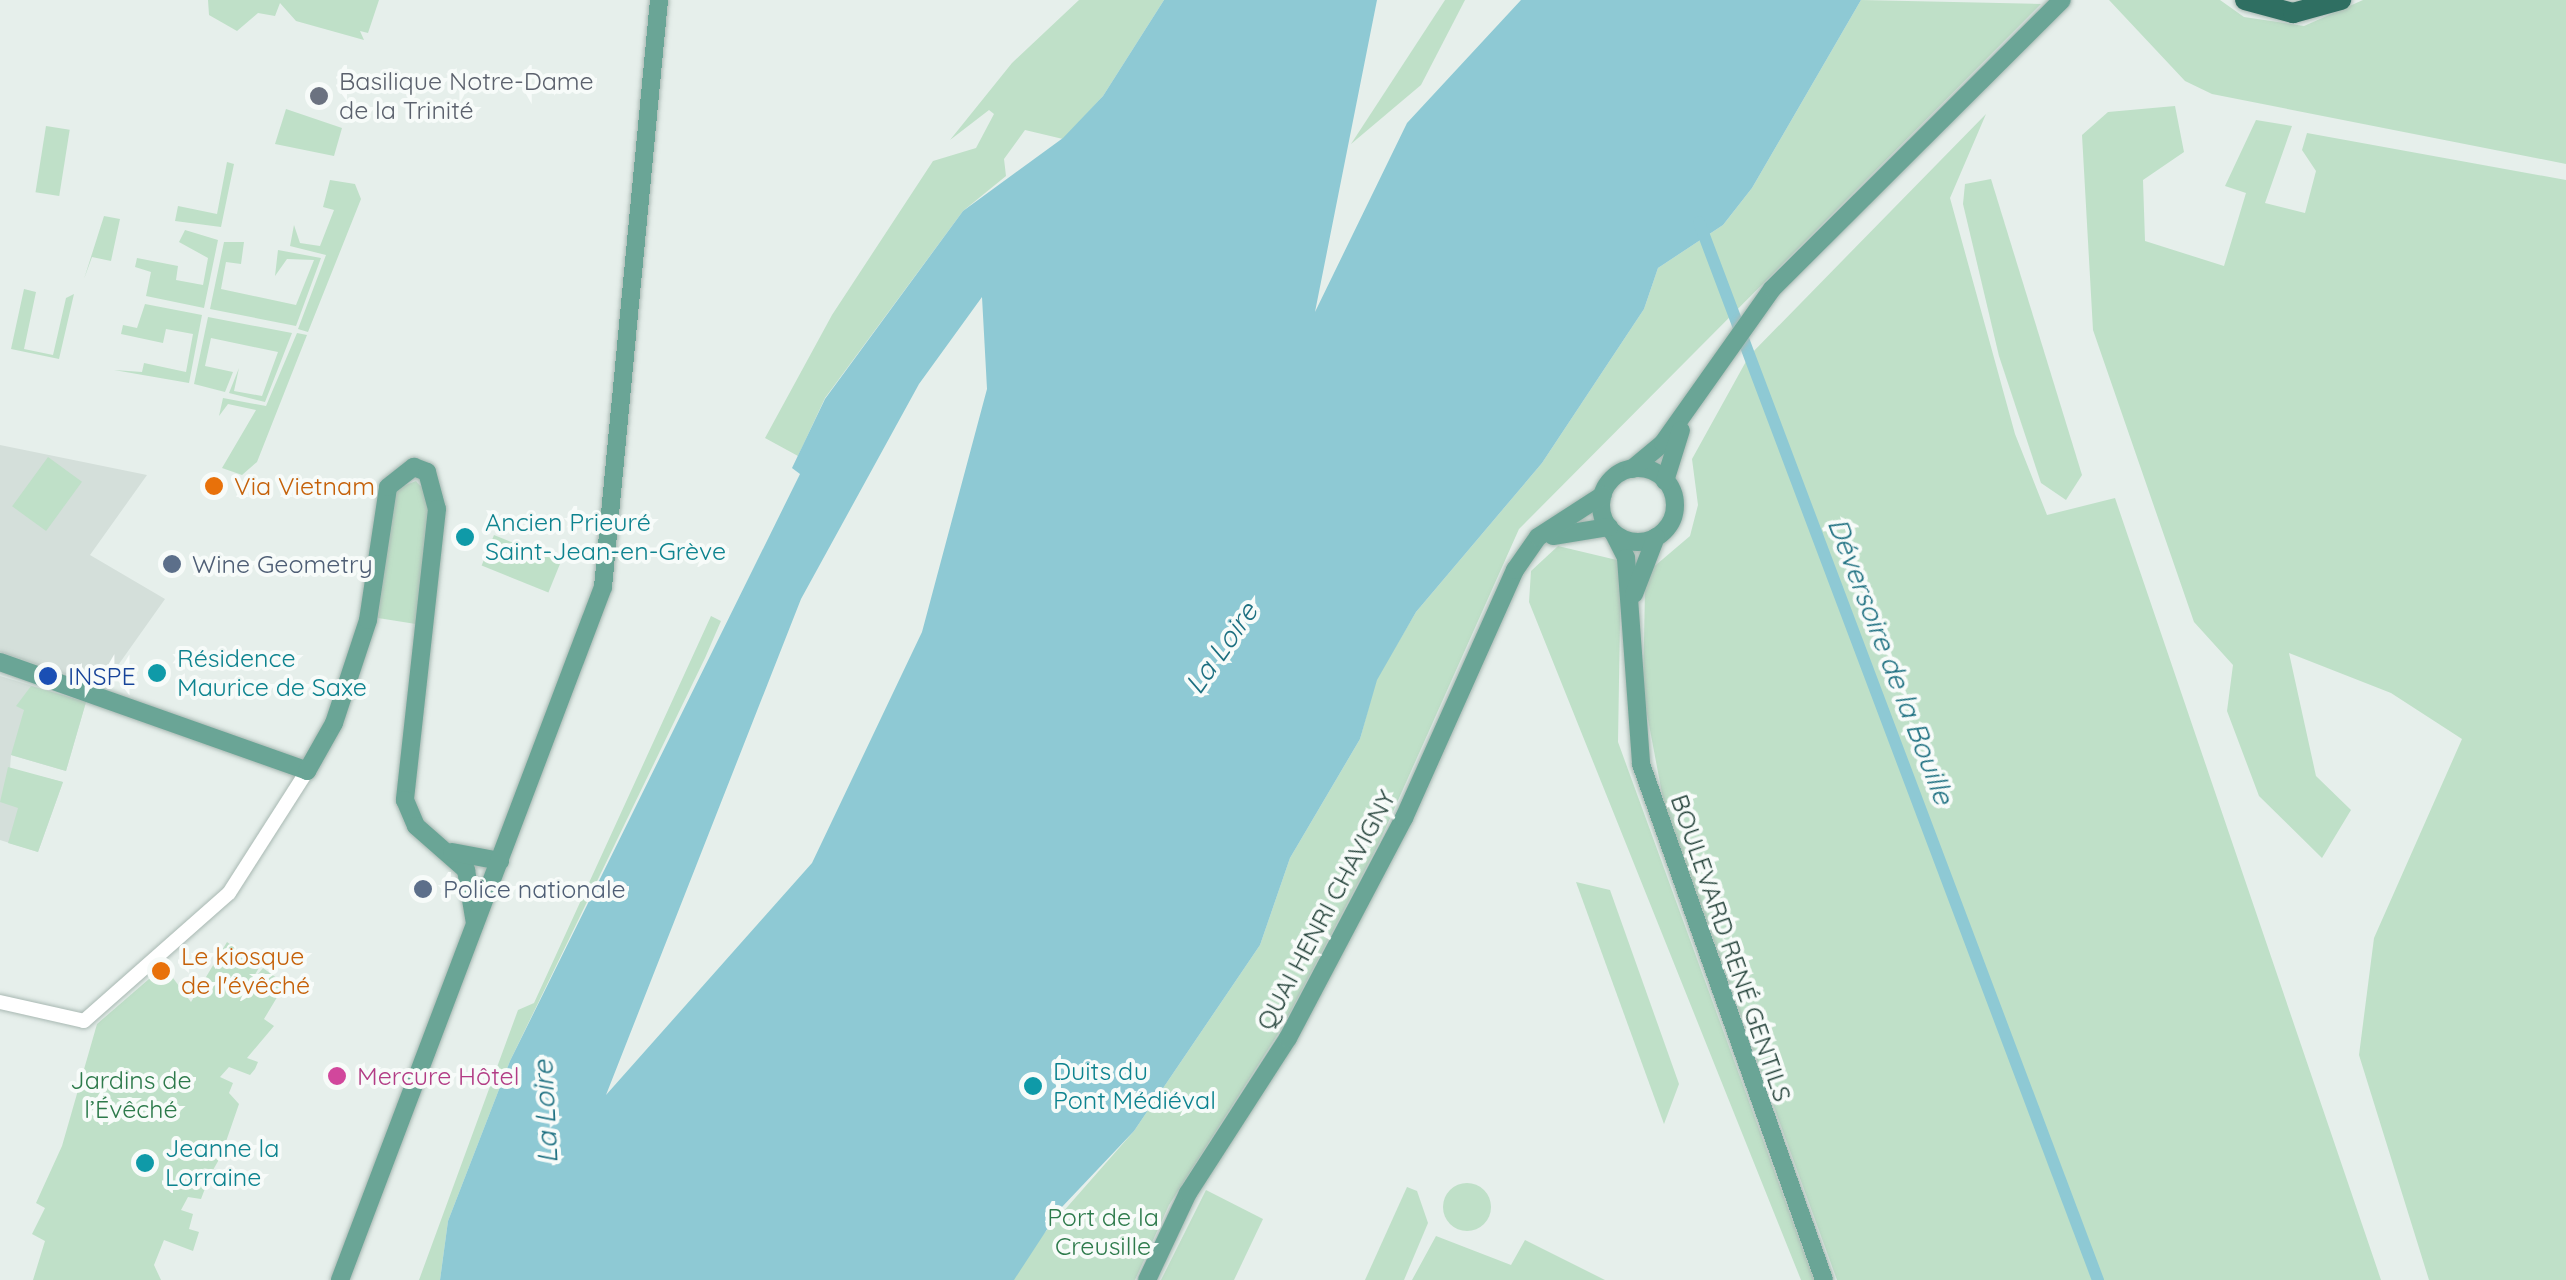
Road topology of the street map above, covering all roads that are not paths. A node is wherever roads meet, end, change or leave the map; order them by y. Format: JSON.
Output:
{"nodes":[{"id":1,"x":659,"y":0,"type":"edge"},
{"id":2,"x":2062,"y":0,"type":"edge"},
{"id":3,"x":2076,"y":0,"type":"edge"},
{"id":4,"x":2244,"y":0,"type":"edge"},
{"id":5,"x":2278,"y":0,"type":"edge"},
{"id":6,"x":2308,"y":0,"type":"edge"},
{"id":7,"x":2341,"y":0,"type":"edge"},
{"id":8,"x":2022,"y":46,"type":"junction"},
{"id":9,"x":1706,"y":380,"type":"junction"},
{"id":10,"x":1632,"y":469,"type":"junction"},
{"id":11,"x":1666,"y":480,"type":"junction"},
{"id":12,"x":1603,"y":495,"type":"junction"},
{"id":13,"x":1611,"y":530,"type":"junction"},
{"id":14,"x":1656,"y":537,"type":"junction"},
{"id":15,"x":1527,"y":551,"type":"junction"},
{"id":16,"x":1628,"y":624,"type":"junction"},
{"id":17,"x":0,"y":662,"type":"edge"},
{"id":18,"x":307,"y":772,"type":"junction"},
{"id":19,"x":449,"y":850,"type":"junction"},
{"id":20,"x":500,"y":861,"type":"junction"},
{"id":21,"x":475,"y":926,"type":"junction"},
{"id":22,"x":0,"y":1002,"type":"edge"},
{"id":23,"x":340,"y":1280,"type":"edge"},
{"id":24,"x":1148,"y":1280,"type":"edge"},
{"id":25,"x":1824,"y":1280,"type":"edge"}],
"edges":[{"from":1,"to":20,"type":"main road"},
{"from":2,"to":8,"type":"main road"},
{"from":3,"to":8,"type":"main road"},
{"from":4,"to":7,"type":"highway"},
{"from":5,"to":6,"type":"highway"},
{"from":8,"to":9,"type":"main road"},
{"from":9,"to":10,"type":"main road"},
{"from":9,"to":11,"type":"main road"},
{"from":10,"to":11,"type":"main road"},
{"from":10,"to":12,"type":"main road"},
{"from":11,"to":14,"type":"main road"},
{"from":12,"to":13,"type":"main road"},
{"from":12,"to":15,"type":"main road"},
{"from":13,"to":14,"type":"main road"},
{"from":13,"to":15,"type":"main road"},
{"from":13,"to":16,"type":"main road","name":"BOULEVARD RENÉ GENTILS"},
{"from":14,"to":16,"type":"main road","name":"BOULEVARD RENÉ GENTILS"},
{"from":15,"to":24,"type":"main road","name":"QUAI HENRI CHAVIGNY"},
{"from":16,"to":25,"type":"main road","name":"BOULEVARD RENÉ GENTILS"},
{"from":17,"to":18,"type":"main road"},
{"from":18,"to":19,"type":"main road"},
{"from":18,"to":22,"type":"street"},
{"from":19,"to":20,"type":"main road"},
{"from":19,"to":21,"type":"main road"},
{"from":20,"to":21,"type":"main road"},
{"from":21,"to":23,"type":"main road"}]}
